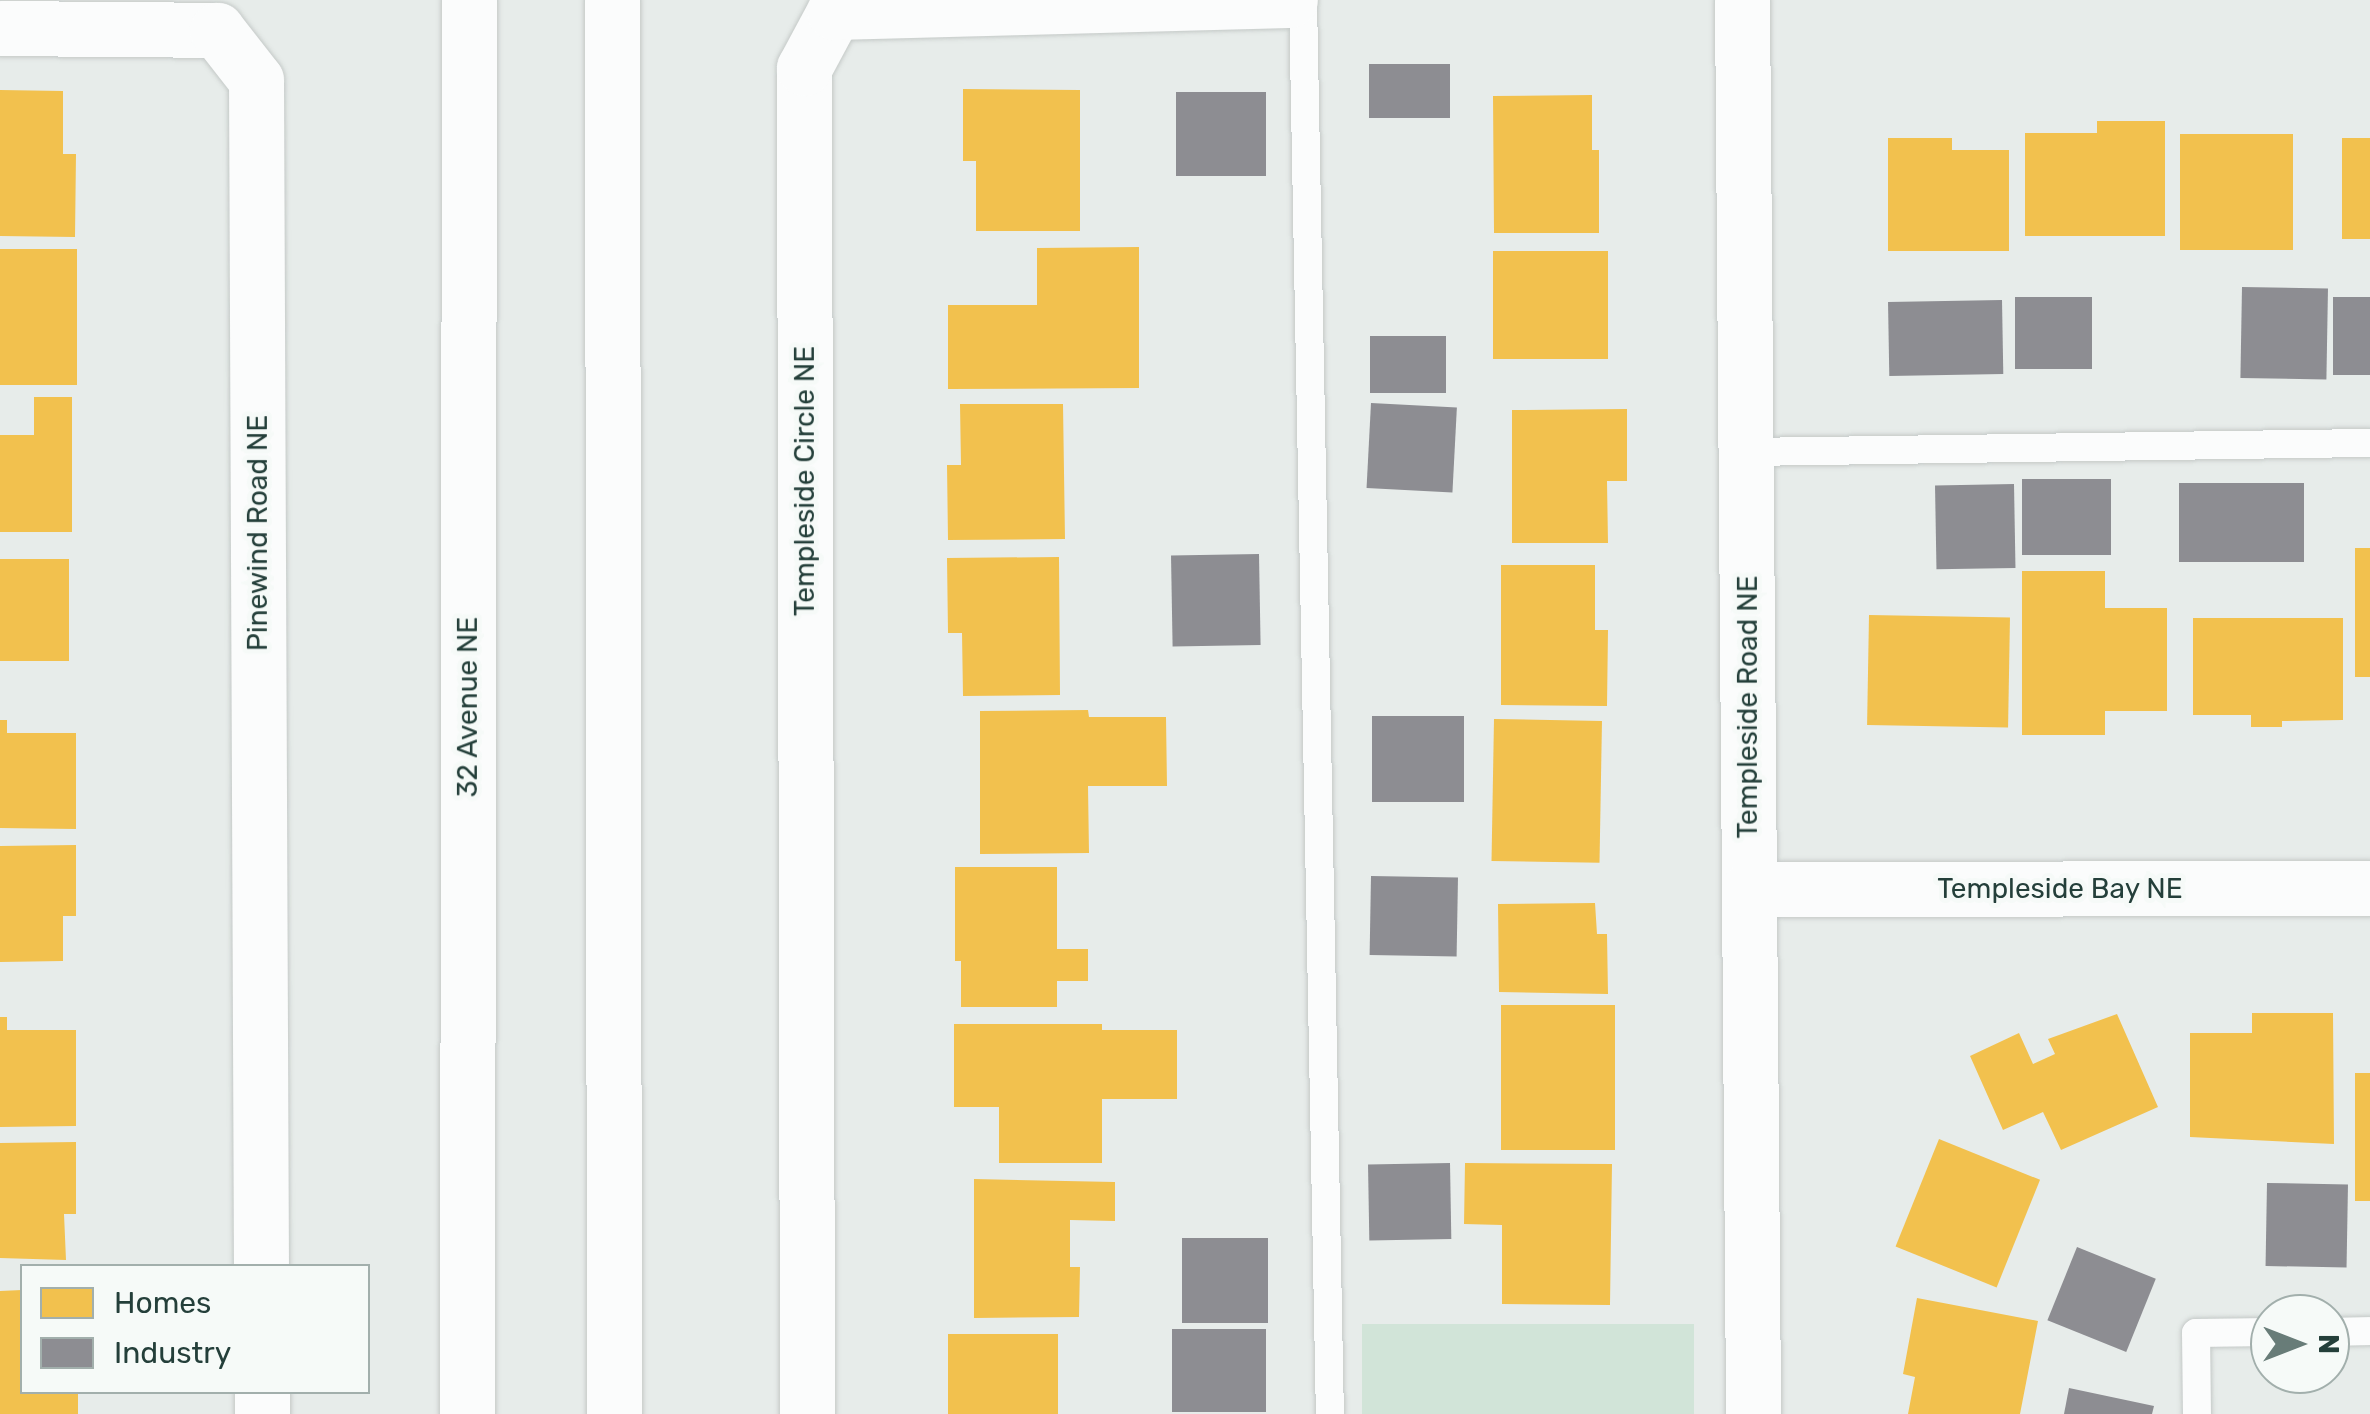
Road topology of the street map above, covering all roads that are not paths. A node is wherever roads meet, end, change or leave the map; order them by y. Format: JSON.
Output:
{"nodes":[{"id":1,"x":469,"y":0,"type":"edge"},
{"id":2,"x":612,"y":0,"type":"edge"},
{"id":3,"x":1290,"y":0,"type":"edge"},
{"id":4,"x":1303,"y":0,"type":"edge"},
{"id":5,"x":1742,"y":0,"type":"edge"},
{"id":6,"x":824,"y":6,"type":"edge"},
{"id":7,"x":224,"y":15,"type":"edge"},
{"id":8,"x":0,"y":28,"type":"edge"},
{"id":9,"x":2370,"y":443,"type":"edge"},
{"id":10,"x":1746,"y":452,"type":"junction"},
{"id":11,"x":2370,"y":888,"type":"edge"},
{"id":12,"x":1749,"y":889,"type":"junction"},
{"id":13,"x":261,"y":1264,"type":"edge"},
{"id":14,"x":2250,"y":1332,"type":"edge"},
{"id":15,"x":468,"y":1414,"type":"edge"},
{"id":16,"x":614,"y":1414,"type":"edge"},
{"id":17,"x":807,"y":1414,"type":"edge"},
{"id":18,"x":1330,"y":1414,"type":"edge"},
{"id":19,"x":1753,"y":1414,"type":"edge"},
{"id":20,"x":2198,"y":1414,"type":"edge"}],
"edges":[{"from":1,"to":15,"type":"street","name":"32 Avenue NE"},
{"from":2,"to":16,"type":"street"},
{"from":3,"to":6,"type":"street","name":"Templeside Circle NE"},
{"from":4,"to":18,"type":"lane"},
{"from":5,"to":10,"type":"street","name":"Templeside Road NE"},
{"from":6,"to":17,"type":"street","name":"Templeside Circle NE"},
{"from":7,"to":8,"type":"street","name":"Pinewind Road NE"},
{"from":7,"to":13,"type":"street","name":"Pinewind Road NE"},
{"from":9,"to":10,"type":"lane"},
{"from":10,"to":12,"type":"street","name":"Templeside Road NE"},
{"from":11,"to":12,"type":"street","name":"Templeside Bay NE"},
{"from":12,"to":19,"type":"street","name":"Templeside Road NE"},
{"from":14,"to":20,"type":"lane"}]}
